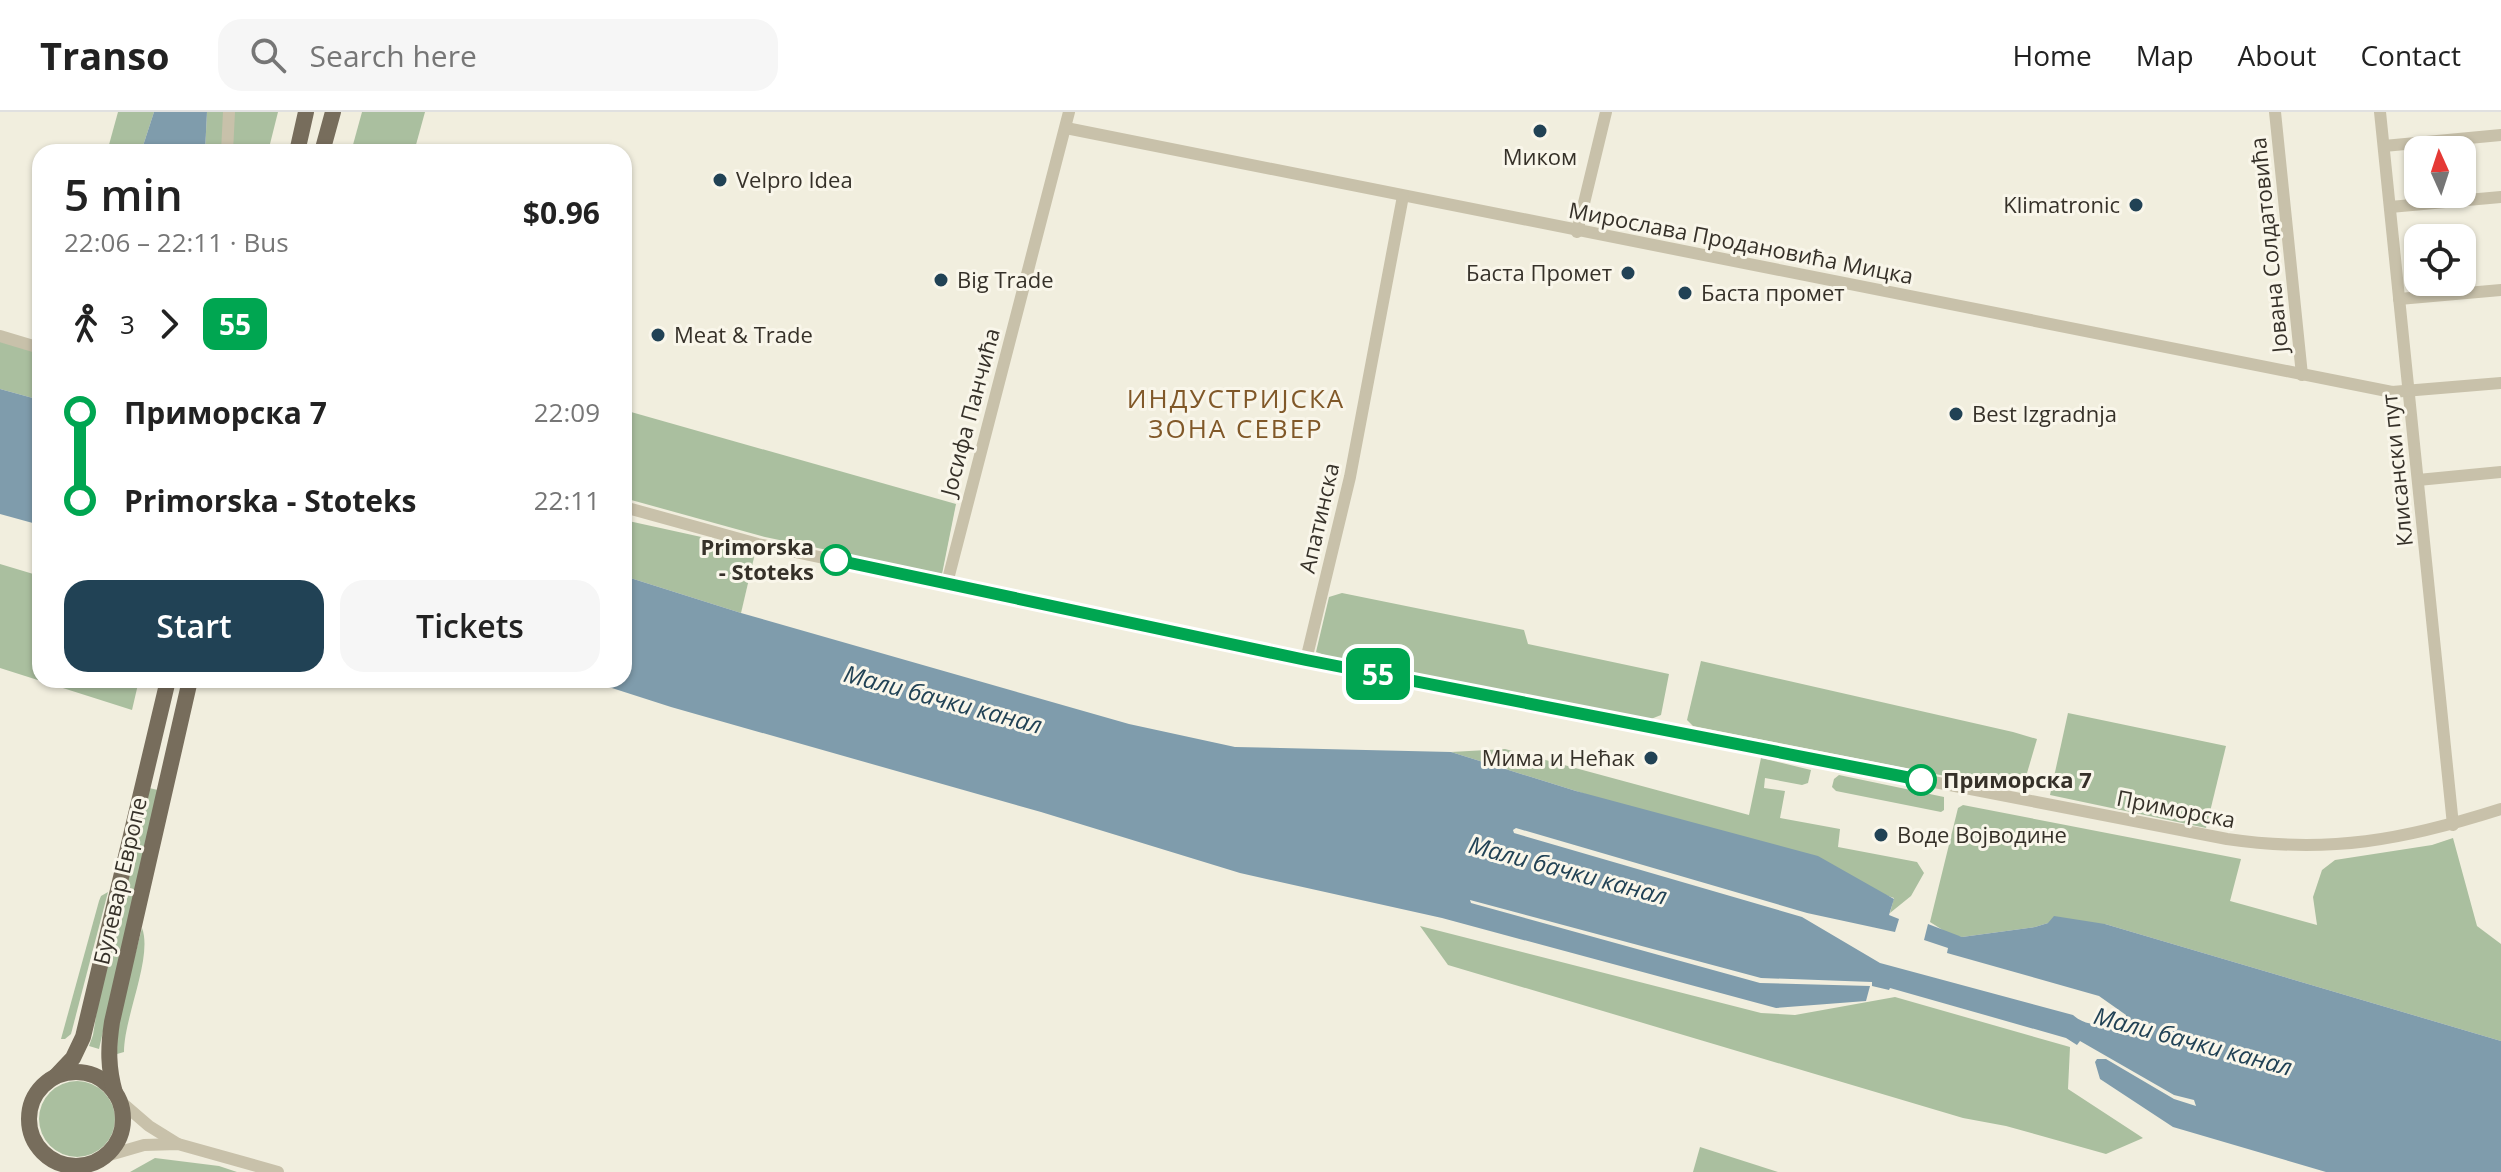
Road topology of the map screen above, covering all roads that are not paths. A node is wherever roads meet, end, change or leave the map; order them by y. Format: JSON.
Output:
{"nodes":[{"id":1,"x":229,"y":112,"type":"edge"},
{"id":2,"x":306,"y":112,"type":"edge"},
{"id":3,"x":333,"y":112,"type":"edge"},
{"id":4,"x":1069,"y":112,"type":"edge"},
{"id":5,"x":1606,"y":112,"type":"edge"},
{"id":6,"x":2275,"y":112,"type":"edge"},
{"id":7,"x":2380,"y":112,"type":"edge"},
{"id":8,"x":1066,"y":128,"type":"junction"},
{"id":9,"x":2501,"y":135,"type":"edge"},
{"id":10,"x":227,"y":144,"type":"edge"},
{"id":11,"x":299,"y":144,"type":"edge"},
{"id":12,"x":324,"y":144,"type":"edge"},
{"id":13,"x":2384,"y":146,"type":"junction"},
{"id":14,"x":1403,"y":196,"type":"junction"},
{"id":15,"x":2501,"y":197,"type":"edge"},
{"id":16,"x":2390,"y":207,"type":"junction"},
{"id":17,"x":1577,"y":232,"type":"junction"},
{"id":18,"x":2501,"y":290,"type":"edge"},
{"id":19,"x":2399,"y":299,"type":"junction"},
{"id":20,"x":0,"y":336,"type":"edge"},
{"id":21,"x":32,"y":346,"type":"edge"},
{"id":22,"x":2302,"y":375,"type":"junction"},
{"id":23,"x":2501,"y":383,"type":"edge"},
{"id":24,"x":2408,"y":391,"type":"junction"},
{"id":25,"x":2501,"y":472,"type":"edge"},
{"id":26,"x":2418,"y":480,"type":"junction"},
{"id":27,"x":632,"y":509,"type":"edge"},
{"id":28,"x":947,"y":583,"type":"junction"},
{"id":29,"x":1306,"y":660,"type":"junction"},
{"id":30,"x":166,"y":688,"type":"edge"},
{"id":31,"x":188,"y":688,"type":"edge"},
{"id":32,"x":2501,"y":809,"type":"edge"},
{"id":33,"x":2453,"y":825,"type":"junction"},
{"id":34,"x":56,"y":1076,"type":"junction"},
{"id":35,"x":118,"y":1097,"type":"junction"},
{"id":36,"x":178,"y":1144,"type":"junction"},
{"id":37,"x":46,"y":1154,"type":"junction"},
{"id":38,"x":106,"y":1156,"type":"junction"},
{"id":39,"x":87,"y":1168,"type":"edge"},
{"id":40,"x":47,"y":1172,"type":"edge"},
{"id":41,"x":278,"y":1172,"type":"edge"}],
"edges":[{"from":1,"to":10,"type":"street"},
{"from":2,"to":11,"type":"main road"},
{"from":3,"to":12,"type":"main road"},
{"from":4,"to":8,"type":"street","name":"Јосифа Панчића"},
{"from":5,"to":17,"type":"street"},
{"from":6,"to":22,"type":"street","name":"Јована Солдатовића"},
{"from":7,"to":13,"type":"street","name":"Клисански пут"},
{"from":8,"to":14,"type":"street","name":"Мирослава Продановића Мицка"},
{"from":8,"to":28,"type":"street","name":"Јосифа Панчића"},
{"from":9,"to":13,"type":"street"},
{"from":13,"to":16,"type":"street","name":"Клисански пут"},
{"from":14,"to":17,"type":"street","name":"Мирослава Продановића Мицка"},
{"from":14,"to":29,"type":"street","name":"Апатинска"},
{"from":15,"to":16,"type":"street"},
{"from":16,"to":19,"type":"street","name":"Клисански пут"},
{"from":17,"to":22,"type":"street","name":"Мирослава Продановића Мицка"},
{"from":18,"to":19,"type":"street"},
{"from":19,"to":24,"type":"street","name":"Клисански пут"},
{"from":20,"to":21,"type":"street"},
{"from":22,"to":24,"type":"street","name":"Мирослава Продановића Мицка"},
{"from":23,"to":24,"type":"street","name":"Мирослава Продановића Мицка"},
{"from":24,"to":26,"type":"street","name":"Клисански пут"},
{"from":25,"to":26,"type":"street"},
{"from":26,"to":33,"type":"street","name":"Клисански пут"},
{"from":27,"to":28,"type":"street","name":"Приморска"},
{"from":28,"to":29,"type":"street","name":"Приморска"},
{"from":29,"to":33,"type":"street","name":"Приморска"},
{"from":30,"to":34,"type":"main road","name":"Булевар Европе"},
{"from":31,"to":35,"type":"main road","name":"Булевар Европе"},
{"from":32,"to":33,"type":"street","name":"Приморска"},
{"from":34,"to":35,"type":"main road"},
{"from":34,"to":37,"type":"main road","name":"Булевар Европе"},
{"from":35,"to":36,"type":"street"},
{"from":35,"to":38,"type":"main road","name":"Булевар Европе"},
{"from":36,"to":38,"type":"street"},
{"from":36,"to":41,"type":"street"},
{"from":37,"to":39,"type":"main road"},
{"from":37,"to":40,"type":"main road","name":"Булевар Европе"},
{"from":38,"to":39,"type":"main road"}]}
